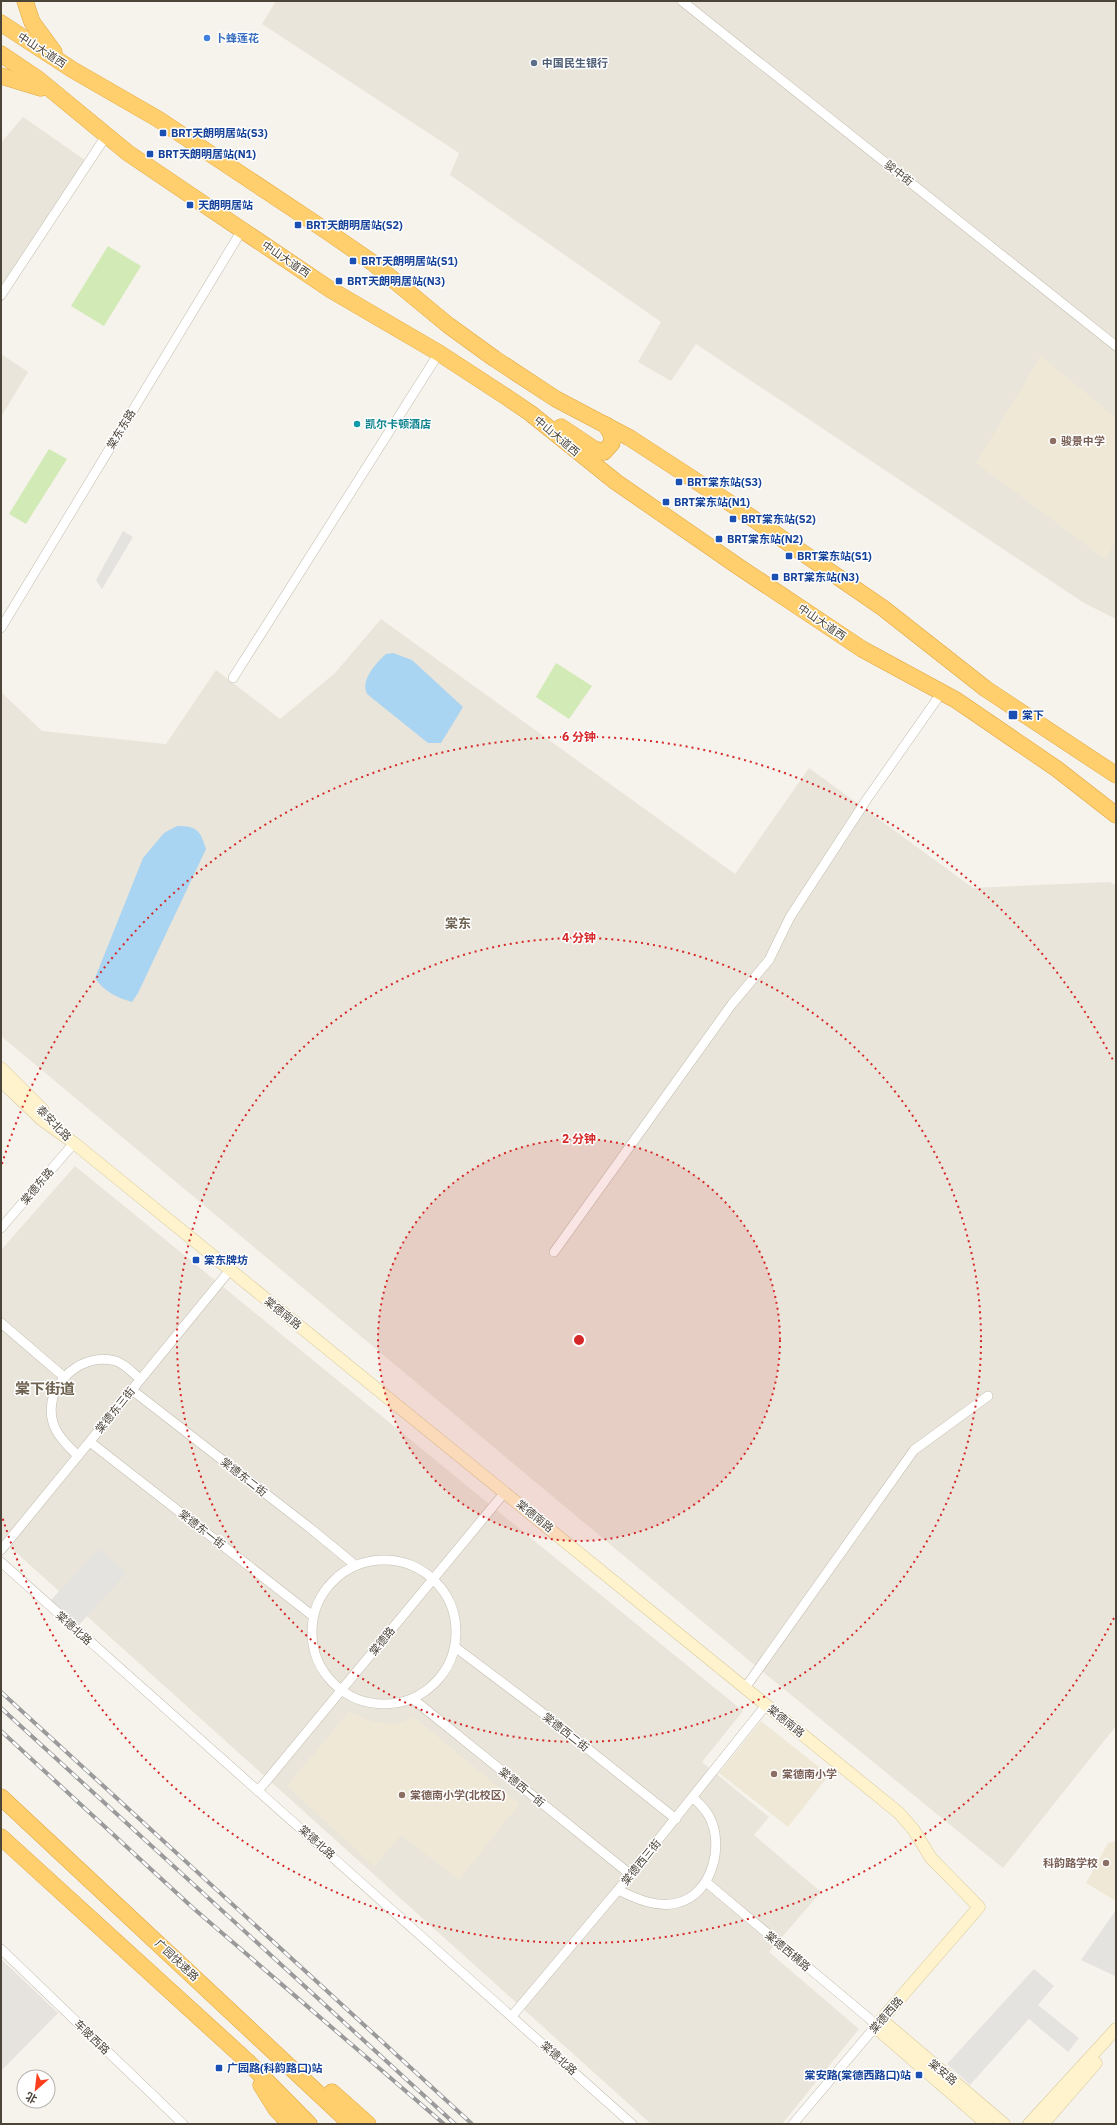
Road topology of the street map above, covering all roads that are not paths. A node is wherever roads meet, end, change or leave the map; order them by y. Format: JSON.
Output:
{"nodes":[{"id":1,"x":24,"y":1,"type":"edge"},
{"id":2,"x":682,"y":1,"type":"edge"},
{"id":3,"x":1,"y":23,"type":"edge"},
{"id":4,"x":18,"y":34,"type":"junction"},
{"id":5,"x":2,"y":54,"type":"edge"},
{"id":6,"x":73,"y":70,"type":"junction"},
{"id":7,"x":1,"y":76,"type":"edge"},
{"id":8,"x":66,"y":102,"type":"junction"},
{"id":9,"x":106,"y":136,"type":"junction"},
{"id":10,"x":242,"y":230,"type":"junction"},
{"id":11,"x":1,"y":295,"type":"edge"},
{"id":12,"x":1116,"y":346,"type":"edge"},
{"id":13,"x":439,"y":353,"type":"junction"},
{"id":14,"x":530,"y":413,"type":"junction"},
{"id":15,"x":606,"y":425,"type":"junction"},
{"id":16,"x":1,"y":628,"type":"edge"},
{"id":17,"x":233,"y":678,"type":"dead end"},
{"id":18,"x":942,"y":692,"type":"junction"},
{"id":19,"x":1116,"y":775,"type":"edge"},
{"id":20,"x":1116,"y":815,"type":"edge"},
{"id":21,"x":1,"y":1068,"type":"edge"},
{"id":22,"x":1,"y":1081,"type":"edge"},
{"id":23,"x":74,"y":1143,"type":"junction"},
{"id":24,"x":1,"y":1228,"type":"edge"},
{"id":25,"x":554,"y":1252,"type":"dead end"},
{"id":26,"x":230,"y":1270,"type":"junction"},
{"id":27,"x":1,"y":1323,"type":"edge"},
{"id":28,"x":63,"y":1376,"type":"junction"},
{"id":29,"x":140,"y":1379,"type":"junction"},
{"id":30,"x":132,"y":1390,"type":"junction"},
{"id":31,"x":988,"y":1396,"type":"dead end"},
{"id":32,"x":90,"y":1442,"type":"junction"},
{"id":33,"x":78,"y":1456,"type":"junction"},
{"id":34,"x":505,"y":1492,"type":"junction"},
{"id":35,"x":1,"y":1550,"type":"edge"},
{"id":36,"x":1,"y":1562,"type":"edge"},
{"id":37,"x":355,"y":1566,"type":"junction"},
{"id":38,"x":433,"y":1579,"type":"junction"},
{"id":39,"x":313,"y":1616,"type":"junction"},
{"id":40,"x":455,"y":1647,"type":"junction"},
{"id":41,"x":745,"y":1688,"type":"junction"},
{"id":42,"x":341,"y":1690,"type":"junction"},
{"id":43,"x":413,"y":1699,"type":"junction"},
{"id":44,"x":766,"y":1705,"type":"junction"},
{"id":45,"x":258,"y":1791,"type":"junction"},
{"id":46,"x":1,"y":1797,"type":"edge"},
{"id":47,"x":693,"y":1798,"type":"junction"},
{"id":48,"x":676,"y":1819,"type":"junction"},
{"id":49,"x":1,"y":1838,"type":"edge"},
{"id":50,"x":631,"y":1875,"type":"junction"},
{"id":51,"x":706,"y":1882,"type":"junction"},
{"id":52,"x":618,"y":1890,"type":"junction"},
{"id":53,"x":979,"y":1907,"type":"joint"},
{"id":54,"x":1,"y":1949,"type":"edge"},
{"id":55,"x":512,"y":2016,"type":"junction"},
{"id":56,"x":876,"y":2023,"type":"junction"},
{"id":57,"x":1116,"y":2029,"type":"edge"},
{"id":58,"x":1116,"y":2039,"type":"edge"},
{"id":59,"x":272,"y":2049,"type":"junction"},
{"id":60,"x":247,"y":2061,"type":"junction"},
{"id":61,"x":183,"y":2124,"type":"edge"},
{"id":62,"x":290,"y":2124,"type":"edge"},
{"id":63,"x":309,"y":2124,"type":"edge"},
{"id":64,"x":351,"y":2124,"type":"edge"},
{"id":65,"x":368,"y":2124,"type":"edge"},
{"id":66,"x":632,"y":2124,"type":"edge"},
{"id":67,"x":793,"y":2124,"type":"edge"},
{"id":68,"x":986,"y":2124,"type":"edge"},
{"id":69,"x":1004,"y":2124,"type":"edge"},
{"id":70,"x":1029,"y":2124,"type":"edge"},
{"id":71,"x":1043,"y":2124,"type":"edge"}],
"edges":[{"from":1,"to":6,"type":"highway"},
{"from":2,"to":12,"type":"street","name":"骏中街"},
{"from":3,"to":4,"type":"highway","name":"中山大道西"},
{"from":4,"to":5,"type":"highway"},
{"from":4,"to":6,"type":"highway","name":"中山大道西"},
{"from":5,"to":8,"type":"highway","name":"中山大道西"},
{"from":6,"to":15,"type":"highway","name":"中山大道西"},
{"from":7,"to":8,"type":"highway"},
{"from":8,"to":9,"type":"highway","name":"中山大道西"},
{"from":9,"to":10,"type":"highway","name":"中山大道西"},
{"from":9,"to":11,"type":"street"},
{"from":10,"to":13,"type":"highway","name":"中山大道西"},
{"from":10,"to":16,"type":"street","name":"棠东东路"},
{"from":13,"to":14,"type":"highway","name":"中山大道西"},
{"from":13,"to":17,"type":"street"},
{"from":14,"to":15,"type":"highway"},
{"from":14,"to":18,"type":"highway","name":"中山大道西"},
{"from":15,"to":19,"type":"highway","name":"中山大道西"},
{"from":18,"to":20,"type":"highway","name":"中山大道西"},
{"from":18,"to":25,"type":"street"},
{"from":21,"to":23,"type":"street","name":"泰安北路"},
{"from":22,"to":23,"type":"street","name":"泰安北路"},
{"from":23,"to":24,"type":"street","name":"棠德东路"},
{"from":23,"to":26,"type":"street","name":"棠德南路"},
{"from":26,"to":29,"type":"street","name":"棠德东三街"},
{"from":26,"to":34,"type":"street","name":"棠德南路"},
{"from":27,"to":28,"type":"street"},
{"from":28,"to":29,"type":"street"},
{"from":28,"to":33,"type":"street"},
{"from":29,"to":30,"type":"street","name":"棠德东三街"},
{"from":30,"to":32,"type":"street","name":"棠德东三街"},
{"from":30,"to":37,"type":"street","name":"棠德东二街"},
{"from":31,"to":41,"type":"street"},
{"from":32,"to":33,"type":"street","name":"棠德东三街"},
{"from":32,"to":39,"type":"street","name":"棠德东一街"},
{"from":33,"to":35,"type":"street","name":"棠德东三街"},
{"from":34,"to":38,"type":"street","name":"棠德路"},
{"from":34,"to":41,"type":"street","name":"棠德南路"},
{"from":36,"to":45,"type":"street","name":"棠德北路"},
{"from":37,"to":38,"type":"street"},
{"from":37,"to":39,"type":"street"},
{"from":38,"to":40,"type":"street"},
{"from":38,"to":42,"type":"street","name":"棠德路"},
{"from":39,"to":42,"type":"street"},
{"from":40,"to":43,"type":"street"},
{"from":40,"to":48,"type":"street","name":"棠德西二街"},
{"from":41,"to":44,"type":"street","name":"棠德南路"},
{"from":42,"to":43,"type":"street"},
{"from":42,"to":45,"type":"street","name":"棠德路"},
{"from":43,"to":50,"type":"street","name":"棠德西一街"},
{"from":44,"to":47,"type":"street","name":"棠德西三街"},
{"from":44,"to":53,"type":"street","name":"棠德南路"},
{"from":45,"to":55,"type":"street","name":"棠德北路"},
{"from":46,"to":59,"type":"highway","name":"广园快速路"},
{"from":47,"to":48,"type":"street","name":"棠德西三街"},
{"from":47,"to":51,"type":"street"},
{"from":48,"to":50,"type":"street","name":"棠德西三街"},
{"from":49,"to":60,"type":"highway"},
{"from":50,"to":52,"type":"street","name":"棠德西三街"},
{"from":51,"to":52,"type":"street"},
{"from":51,"to":56,"type":"street","name":"棠德西横路"},
{"from":52,"to":55,"type":"street","name":"棠德西三街"},
{"from":53,"to":56,"type":"street","name":"棠德西路"},
{"from":54,"to":61,"type":"street","name":"车陂西路"},
{"from":55,"to":66,"type":"street","name":"棠德北路"},
{"from":56,"to":67,"type":"street","name":"棠德西路"},
{"from":56,"to":68,"type":"street","name":"棠安路"},
{"from":56,"to":69,"type":"street","name":"棠安路"},
{"from":57,"to":70,"type":"street"},
{"from":58,"to":71,"type":"street"},
{"from":59,"to":64,"type":"highway","name":"广园快速路"},
{"from":59,"to":65,"type":"highway"},
{"from":60,"to":62,"type":"highway"},
{"from":60,"to":63,"type":"highway"}]}
